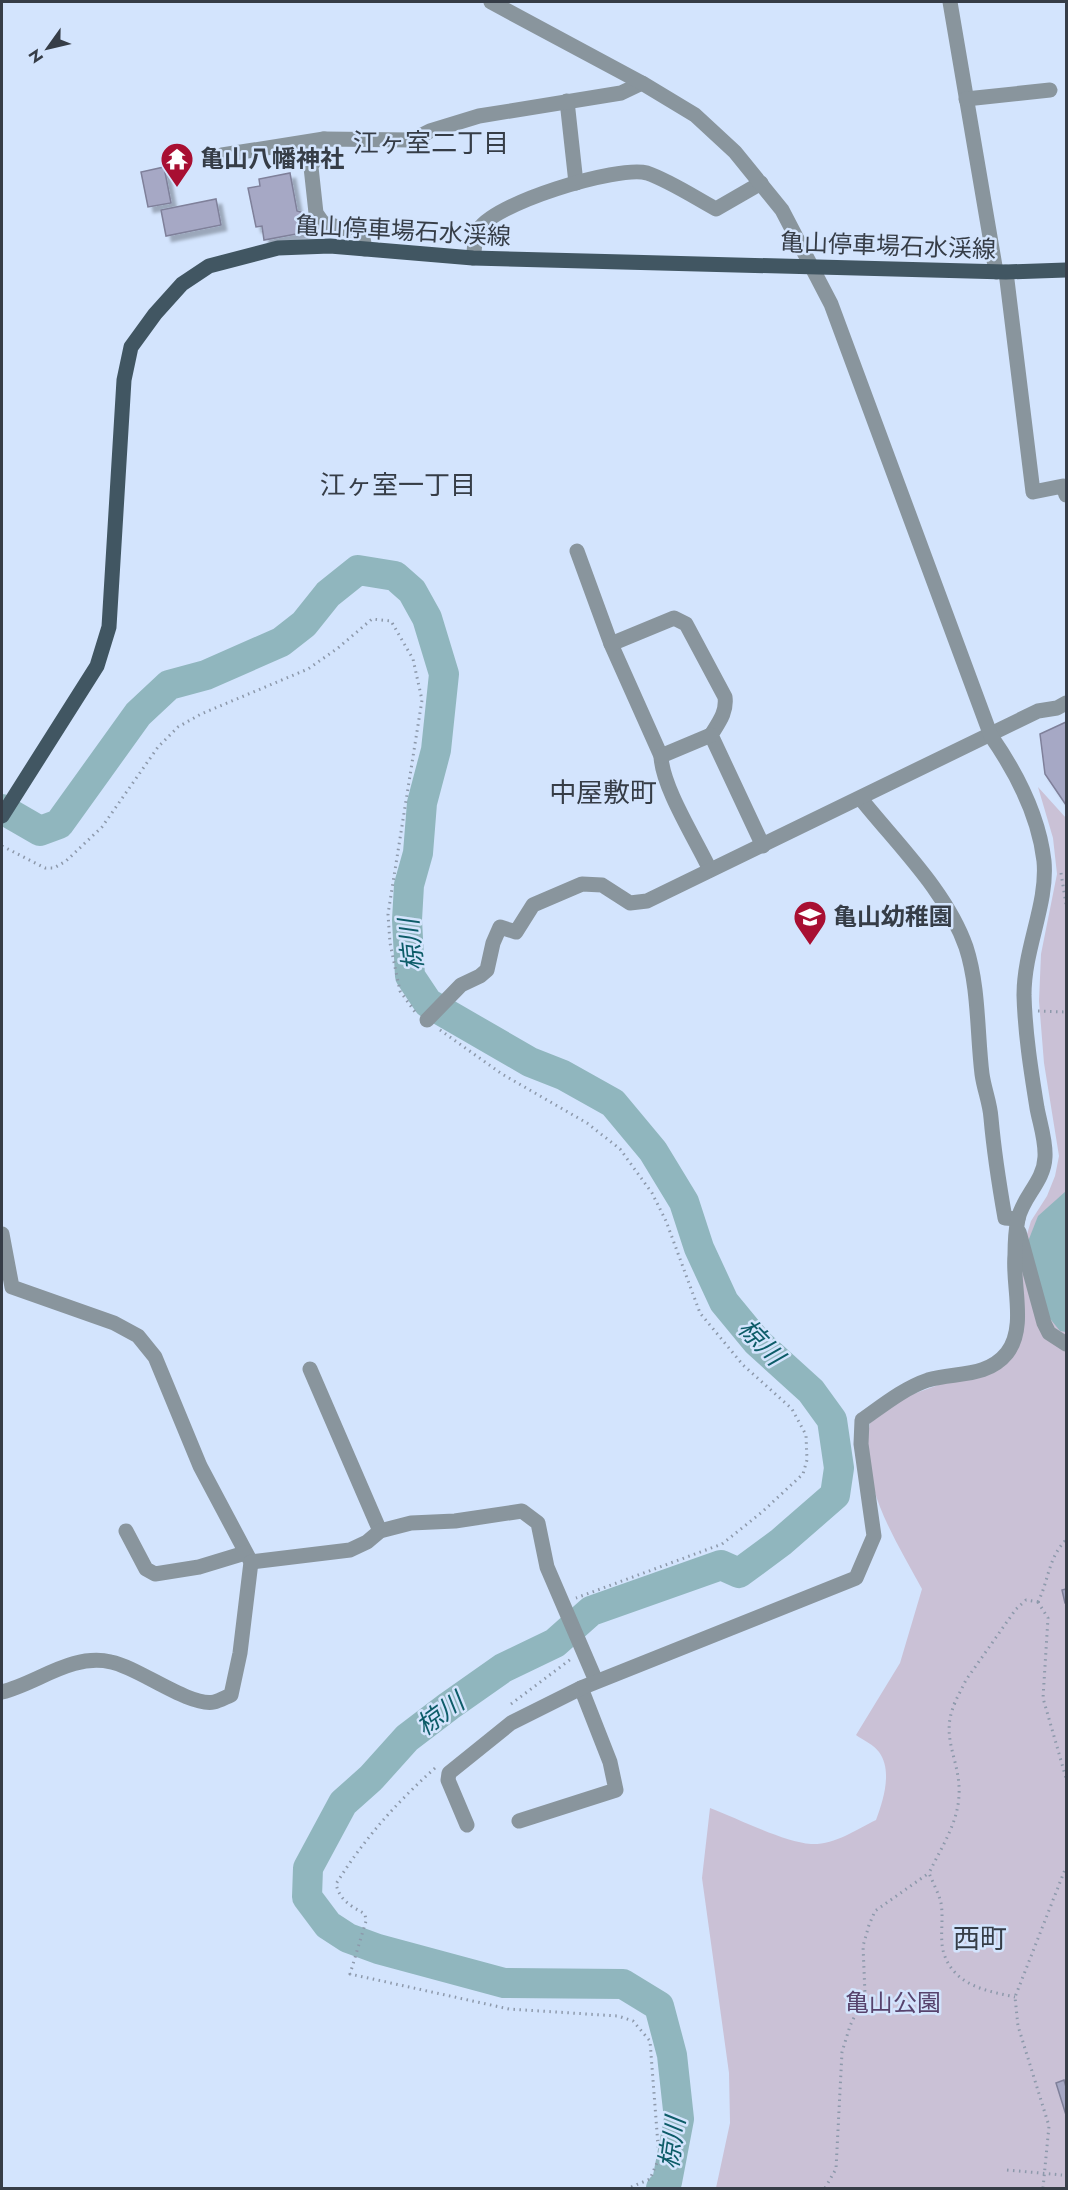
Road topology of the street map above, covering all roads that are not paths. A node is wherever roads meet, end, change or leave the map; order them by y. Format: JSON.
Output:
{"nodes":[{"id":1,"x":491,"y":2,"type":"edge"},
{"id":2,"x":950,"y":2,"type":"edge"},
{"id":3,"x":642,"y":83,"type":"junction"},
{"id":4,"x":1050,"y":90,"type":"dead end"},
{"id":5,"x":966,"y":99,"type":"junction"},
{"id":6,"x":567,"y":101,"type":"junction"},
{"id":7,"x":324,"y":138,"type":"junction"},
{"id":8,"x":222,"y":154,"type":"dead end"},
{"id":9,"x":576,"y":183,"type":"junction"},
{"id":10,"x":761,"y":183,"type":"junction"},
{"id":11,"x":366,"y":249,"type":"junction"},
{"id":12,"x":473,"y":258,"type":"junction"},
{"id":13,"x":809,"y":266,"type":"junction"},
{"id":14,"x":1066,"y":270,"type":"edge"},
{"id":15,"x":1001,"y":272,"type":"junction"},
{"id":16,"x":1066,"y":495,"type":"edge"},
{"id":17,"x":577,"y":551,"type":"dead end"},
{"id":18,"x":611,"y":644,"type":"junction"},
{"id":19,"x":1066,"y":704,"type":"edge"},
{"id":20,"x":711,"y":735,"type":"junction"},
{"id":21,"x":991,"y":736,"type":"junction"},
{"id":22,"x":661,"y":756,"type":"junction"},
{"id":23,"x":861,"y":799,"type":"junction"},
{"id":24,"x":2,"y":816,"type":"edge"},
{"id":25,"x":763,"y":846,"type":"junction"},
{"id":26,"x":710,"y":870,"type":"junction"},
{"id":27,"x":427,"y":1020,"type":"road end"},
{"id":28,"x":1018,"y":1224,"type":"junction"},
{"id":29,"x":2,"y":1234,"type":"edge"},
{"id":30,"x":1066,"y":1344,"type":"edge"},
{"id":31,"x":310,"y":1369,"type":"dead end"},
{"id":32,"x":126,"y":1531,"type":"dead end"},
{"id":33,"x":380,"y":1531,"type":"junction"},
{"id":34,"x":248,"y":1558,"type":"junction"},
{"id":35,"x":596,"y":1681,"type":"junction"},
{"id":36,"x":581,"y":1688,"type":"junction"},
{"id":37,"x":2,"y":1692,"type":"edge"},
{"id":38,"x":519,"y":1821,"type":"dead end"},
{"id":39,"x":467,"y":1825,"type":"dead end"}],
"edges":[{"from":1,"to":3,"type":"street"},
{"from":2,"to":5,"type":"street"},
{"from":3,"to":6,"type":"street"},
{"from":3,"to":10,"type":"street"},
{"from":4,"to":5,"type":"street"},
{"from":5,"to":15,"type":"street"},
{"from":6,"to":7,"type":"street"},
{"from":6,"to":9,"type":"street"},
{"from":7,"to":8,"type":"street"},
{"from":7,"to":11,"type":"street"},
{"from":9,"to":10,"type":"street"},
{"from":9,"to":12,"type":"street"},
{"from":10,"to":13,"type":"street"},
{"from":11,"to":12,"type":"main road","name":"亀山停車場石水渓線"},
{"from":11,"to":24,"type":"main road","name":"亀山停車場石水渓線"},
{"from":12,"to":13,"type":"main road","name":"亀山停車場石水渓線"},
{"from":13,"to":15,"type":"main road","name":"亀山停車場石水渓線"},
{"from":13,"to":21,"type":"street"},
{"from":14,"to":15,"type":"main road","name":"亀山停車場石水渓線"},
{"from":15,"to":16,"type":"street"},
{"from":17,"to":18,"type":"street"},
{"from":18,"to":20,"type":"street"},
{"from":18,"to":22,"type":"street"},
{"from":19,"to":21,"type":"street"},
{"from":20,"to":22,"type":"street"},
{"from":20,"to":25,"type":"street"},
{"from":21,"to":23,"type":"street"},
{"from":21,"to":28,"type":"street"},
{"from":22,"to":26,"type":"street"},
{"from":23,"to":25,"type":"street"},
{"from":23,"to":28,"type":"street"},
{"from":25,"to":26,"type":"street"},
{"from":26,"to":27,"type":"street"},
{"from":28,"to":30,"type":"street"},
{"from":28,"to":35,"type":"street"},
{"from":29,"to":34,"type":"street"},
{"from":31,"to":33,"type":"street"},
{"from":32,"to":34,"type":"street"},
{"from":33,"to":34,"type":"street"},
{"from":33,"to":35,"type":"street"},
{"from":34,"to":37,"type":"street"},
{"from":35,"to":36,"type":"street"},
{"from":36,"to":38,"type":"street"},
{"from":36,"to":39,"type":"street"}]}
